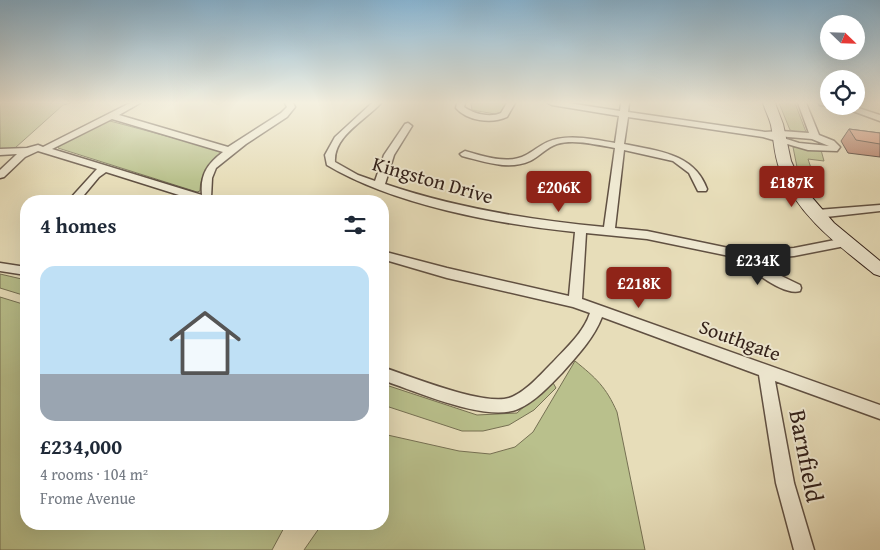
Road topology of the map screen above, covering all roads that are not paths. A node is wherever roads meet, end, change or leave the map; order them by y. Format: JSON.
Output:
{"nodes":[{"id":1,"x":87,"y":129,"type":"edge"},
{"id":2,"x":156,"y":129,"type":"edge"},
{"id":3,"x":263,"y":129,"type":"edge"},
{"id":4,"x":349,"y":129,"type":"edge"},
{"id":5,"x":406,"y":129,"type":"edge"},
{"id":6,"x":622,"y":129,"type":"edge"},
{"id":7,"x":724,"y":129,"type":"edge"},
{"id":8,"x":773,"y":129,"type":"edge"},
{"id":9,"x":812,"y":129,"type":"edge"},
{"id":10,"x":774,"y":136,"type":"junction"},
{"id":11,"x":816,"y":138,"type":"junction"},
{"id":12,"x":619,"y":148,"type":"junction"},
{"id":13,"x":46,"y":149,"type":"junction"},
{"id":14,"x":231,"y":150,"type":"junction"},
{"id":15,"x":26,"y":151,"type":"junction"},
{"id":16,"x":0,"y":152,"type":"edge"},
{"id":17,"x":465,"y":154,"type":"dead end"},
{"id":18,"x":526,"y":159,"type":"junction"},
{"id":19,"x":105,"y":168,"type":"junction"},
{"id":20,"x":534,"y":169,"type":"dead end"},
{"id":21,"x":0,"y":175,"type":"edge"},
{"id":22,"x":379,"y":185,"type":"junction"},
{"id":23,"x":702,"y":189,"type":"dead end"},
{"id":24,"x":78,"y":195,"type":"edge"},
{"id":25,"x":190,"y":195,"type":"edge"},
{"id":26,"x":207,"y":195,"type":"edge"},
{"id":27,"x":880,"y":208,"type":"edge"},
{"id":28,"x":817,"y":214,"type":"junction"},
{"id":29,"x":581,"y":228,"type":"junction"},
{"id":30,"x":608,"y":231,"type":"junction"},
{"id":31,"x":846,"y":242,"type":"junction"},
{"id":32,"x":743,"y":255,"type":"junction"},
{"id":33,"x":389,"y":257,"type":"edge"},
{"id":34,"x":20,"y":266,"type":"edge"},
{"id":35,"x":0,"y":267,"type":"edge"},
{"id":36,"x":880,"y":270,"type":"edge"},
{"id":37,"x":795,"y":288,"type":"dead end"},
{"id":38,"x":575,"y":302,"type":"junction"},
{"id":39,"x":598,"y":310,"type":"junction"},
{"id":40,"x":766,"y":370,"type":"junction"},
{"id":41,"x":389,"y":375,"type":"edge"},
{"id":42,"x":880,"y":412,"type":"edge"},
{"id":43,"x":804,"y":550,"type":"edge"}],
"edges":[{"from":1,"to":13,"type":"street"},
{"from":2,"to":14,"type":"street"},
{"from":3,"to":14,"type":"street"},
{"from":4,"to":22,"type":"street","name":"Kingston Drive"},
{"from":5,"to":22,"type":"street"},
{"from":6,"to":12,"type":"street"},
{"from":7,"to":10,"type":"street"},
{"from":8,"to":10,"type":"main road"},
{"from":9,"to":11,"type":"street"},
{"from":10,"to":11,"type":"street"},
{"from":10,"to":11,"type":"street"},
{"from":10,"to":28,"type":"main road"},
{"from":12,"to":18,"type":"street"},
{"from":12,"to":23,"type":"street"},
{"from":12,"to":30,"type":"street"},
{"from":13,"to":15,"type":"street"},
{"from":13,"to":19,"type":"street"},
{"from":14,"to":26,"type":"street"},
{"from":15,"to":16,"type":"street"},
{"from":15,"to":21,"type":"street"},
{"from":17,"to":18,"type":"street"},
{"from":18,"to":20,"type":"street"},
{"from":19,"to":24,"type":"street"},
{"from":19,"to":25,"type":"street"},
{"from":22,"to":29,"type":"street","name":"Kingston Drive"},
{"from":27,"to":28,"type":"street"},
{"from":28,"to":31,"type":"main road"},
{"from":29,"to":30,"type":"street","name":"Kingston Drive"},
{"from":29,"to":38,"type":"street"},
{"from":30,"to":32,"type":"street","name":"Kingston Drive"},
{"from":31,"to":32,"type":"street","name":"Kingston Drive"},
{"from":31,"to":36,"type":"main road"},
{"from":32,"to":37,"type":"street"},
{"from":33,"to":38,"type":"street","name":"Southgate"},
{"from":34,"to":35,"type":"street"},
{"from":38,"to":39,"type":"street","name":"Southgate"},
{"from":39,"to":40,"type":"street","name":"Southgate"},
{"from":39,"to":41,"type":"street"},
{"from":40,"to":42,"type":"street","name":"Southgate"},
{"from":40,"to":43,"type":"street","name":"Barnfield"}]}
